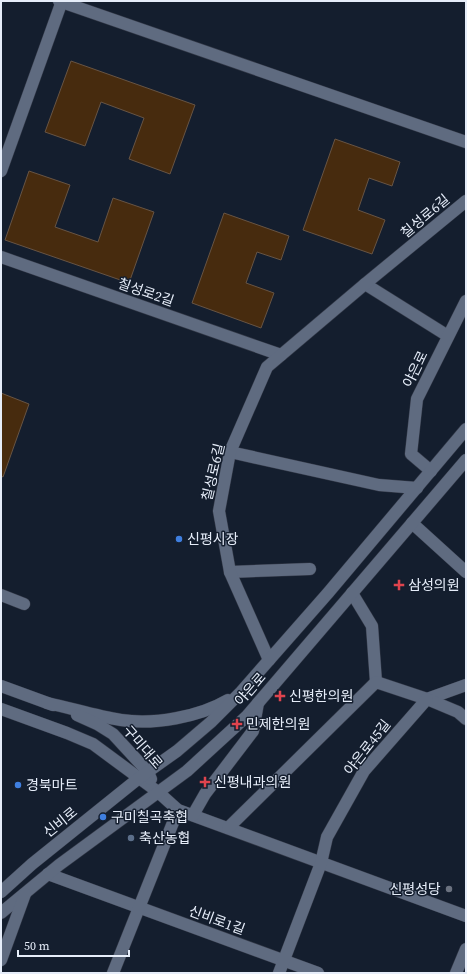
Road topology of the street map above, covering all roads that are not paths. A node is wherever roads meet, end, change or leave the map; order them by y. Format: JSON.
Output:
{"nodes":[{"id":1,"x":61,"y":1,"type":"edge"},
{"id":2,"x":466,"y":142,"type":"edge"},
{"id":3,"x":1,"y":172,"type":"edge"},
{"id":4,"x":466,"y":201,"type":"edge"},
{"id":5,"x":1,"y":257,"type":"edge"},
{"id":6,"x":365,"y":284,"type":"junction"},
{"id":7,"x":466,"y":301,"type":"edge"},
{"id":8,"x":448,"y":336,"type":"junction"},
{"id":9,"x":281,"y":355,"type":"junction"},
{"id":10,"x":466,"y":429,"type":"edge"},
{"id":11,"x":230,"y":452,"type":"junction"},
{"id":12,"x":466,"y":460,"type":"edge"},
{"id":13,"x":431,"y":471,"type":"junction"},
{"id":14,"x":417,"y":488,"type":"junction"},
{"id":15,"x":412,"y":522,"type":"junction"},
{"id":16,"x":310,"y":569,"type":"dead end"},
{"id":17,"x":230,"y":572,"type":"junction"},
{"id":18,"x":466,"y":572,"type":"edge"},
{"id":19,"x":352,"y":594,"type":"junction"},
{"id":20,"x":1,"y":595,"type":"edge"},
{"id":21,"x":24,"y":604,"type":"dead end"},
{"id":22,"x":269,"y":660,"type":"junction"},
{"id":23,"x":376,"y":682,"type":"junction"},
{"id":24,"x":1,"y":686,"type":"edge"},
{"id":25,"x":466,"y":686,"type":"edge"},
{"id":26,"x":241,"y":692,"type":"junction"},
{"id":27,"x":427,"y":699,"type":"junction"},
{"id":28,"x":47,"y":702,"type":"junction"},
{"id":29,"x":258,"y":703,"type":"junction"},
{"id":30,"x":1,"y":709,"type":"edge"},
{"id":31,"x":466,"y":719,"type":"edge"},
{"id":32,"x":144,"y":775,"type":"junction"},
{"id":33,"x":158,"y":792,"type":"junction"},
{"id":34,"x":178,"y":810,"type":"junction"},
{"id":35,"x":193,"y":815,"type":"junction"},
{"id":36,"x":228,"y":828,"type":"junction"},
{"id":37,"x":321,"y":863,"type":"junction"},
{"id":38,"x":48,"y":874,"type":"junction"},
{"id":39,"x":1,"y":892,"type":"edge"},
{"id":40,"x":25,"y":893,"type":"junction"},
{"id":41,"x":139,"y":907,"type":"junction"},
{"id":42,"x":1,"y":913,"type":"edge"},
{"id":43,"x":466,"y":916,"type":"edge"},
{"id":44,"x":466,"y":949,"type":"edge"},
{"id":45,"x":1,"y":960,"type":"edge"},
{"id":46,"x":284,"y":960,"type":"junction"},
{"id":47,"x":113,"y":973,"type":"edge"},
{"id":48,"x":279,"y":973,"type":"edge"},
{"id":49,"x":318,"y":973,"type":"edge"},
{"id":50,"x":456,"y":973,"type":"edge"}],
"edges":[{"from":1,"to":2,"type":"street"},
{"from":1,"to":3,"type":"street"},
{"from":4,"to":6,"type":"street","name":"칠성로6길"},
{"from":5,"to":9,"type":"street","name":"칠성로2길"},
{"from":6,"to":8,"type":"street"},
{"from":6,"to":9,"type":"street","name":"칠성로6길"},
{"from":7,"to":8,"type":"street","name":"야은로"},
{"from":8,"to":13,"type":"street","name":"야은로"},
{"from":9,"to":11,"type":"street","name":"칠성로6길"},
{"from":10,"to":13,"type":"street","name":"야은로"},
{"from":11,"to":14,"type":"street"},
{"from":11,"to":17,"type":"street","name":"칠성로6길"},
{"from":12,"to":15,"type":"street","name":"야은로"},
{"from":13,"to":14,"type":"street","name":"야은로"},
{"from":14,"to":22,"type":"street","name":"야은로"},
{"from":15,"to":18,"type":"street"},
{"from":15,"to":19,"type":"street","name":"야은로"},
{"from":16,"to":17,"type":"street"},
{"from":17,"to":22,"type":"street","name":"칠성로6길"},
{"from":19,"to":23,"type":"street"},
{"from":19,"to":29,"type":"street","name":"야은로"},
{"from":20,"to":21,"type":"street"},
{"from":22,"to":26,"type":"street","name":"야은로"},
{"from":23,"to":27,"type":"street"},
{"from":23,"to":36,"type":"street"},
{"from":24,"to":28,"type":"street","name":"구미대로"},
{"from":25,"to":27,"type":"street"},
{"from":26,"to":28,"type":"street"},
{"from":26,"to":32,"type":"street","name":"야은로"},
{"from":27,"to":31,"type":"street"},
{"from":27,"to":37,"type":"street","name":"야은로45길"},
{"from":28,"to":32,"type":"street","name":"구미대로"},
{"from":29,"to":33,"type":"street","name":"야은로"},
{"from":29,"to":35,"type":"street"},
{"from":30,"to":32,"type":"street","name":"구미대로"},
{"from":32,"to":33,"type":"street","name":"구미대로"},
{"from":32,"to":39,"type":"street","name":"신비로"},
{"from":33,"to":34,"type":"street"},
{"from":33,"to":38,"type":"street","name":"야은로"},
{"from":34,"to":35,"type":"street"},
{"from":34,"to":41,"type":"street"},
{"from":35,"to":36,"type":"street"},
{"from":36,"to":37,"type":"street"},
{"from":37,"to":43,"type":"street"},
{"from":37,"to":46,"type":"street","name":"야은로45길"},
{"from":38,"to":40,"type":"street","name":"야은로"},
{"from":38,"to":41,"type":"street","name":"신비로1길"},
{"from":40,"to":42,"type":"street","name":"야은로"},
{"from":40,"to":45,"type":"street"},
{"from":41,"to":46,"type":"street","name":"신비로1길"},
{"from":41,"to":47,"type":"street"},
{"from":44,"to":50,"type":"street"},
{"from":46,"to":48,"type":"street"},
{"from":46,"to":49,"type":"street","name":"신비로1길"}]}
